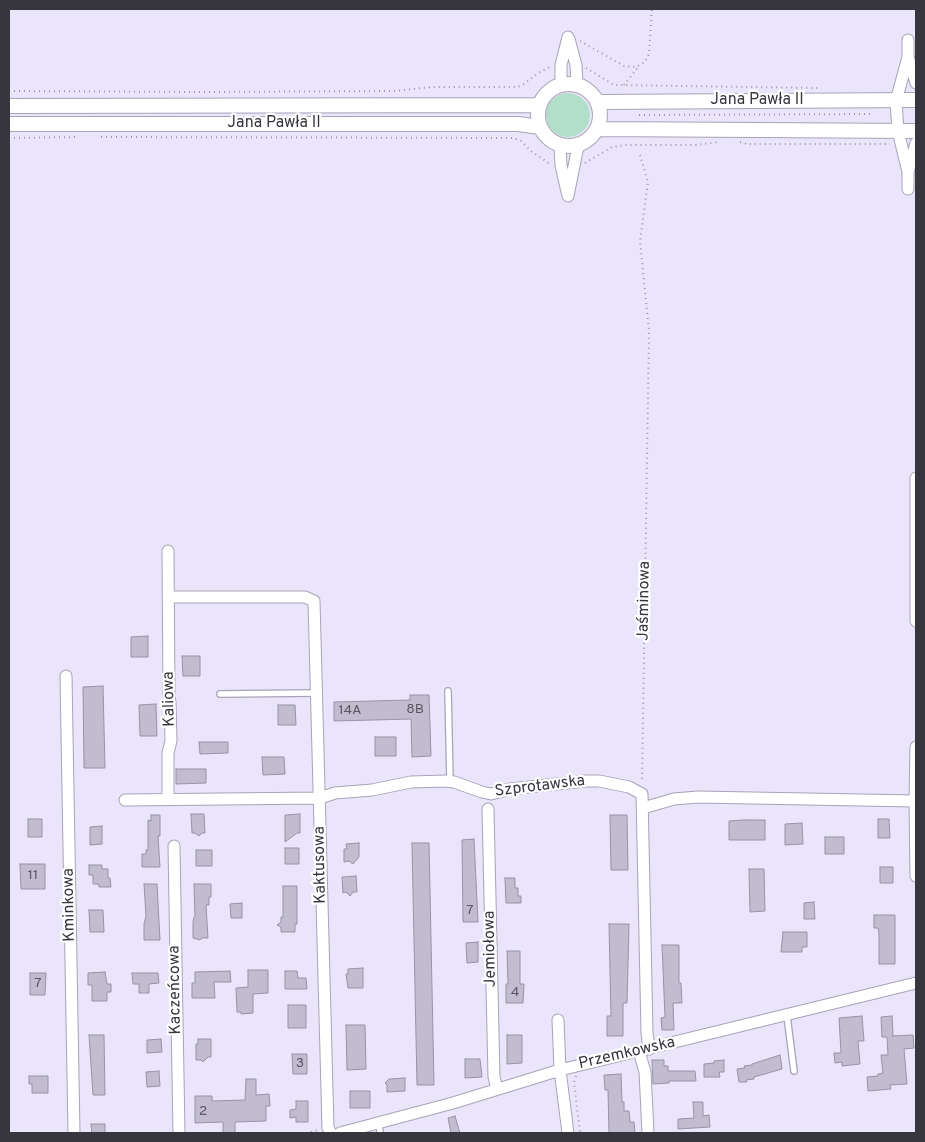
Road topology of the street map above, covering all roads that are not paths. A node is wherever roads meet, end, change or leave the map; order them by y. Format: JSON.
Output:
{"nodes":[{"id":1,"x":908,"y":40,"type":"dead end"},
{"id":2,"x":908,"y":57,"type":"junction"},
{"id":3,"x":916,"y":83,"type":"edge"},
{"id":4,"x":561,"y":85,"type":"junction"},
{"id":5,"x":577,"y":85,"type":"junction"},
{"id":6,"x":916,"y":100,"type":"edge"},
{"id":7,"x":896,"y":101,"type":"junction"},
{"id":8,"x":597,"y":102,"type":"junction"},
{"id":9,"x":540,"y":105,"type":"junction"},
{"id":10,"x":9,"y":106,"type":"edge"},
{"id":11,"x":9,"y":124,"type":"edge"},
{"id":12,"x":540,"y":127,"type":"junction"},
{"id":13,"x":597,"y":129,"type":"junction"},
{"id":14,"x":916,"y":131,"type":"edge"},
{"id":15,"x":899,"y":137,"type":"junction"},
{"id":16,"x":916,"y":143,"type":"edge"},
{"id":17,"x":560,"y":146,"type":"junction"},
{"id":18,"x":578,"y":146,"type":"junction"},
{"id":19,"x":908,"y":172,"type":"junction"},
{"id":20,"x":908,"y":189,"type":"dead end"},
{"id":21,"x":916,"y":478,"type":"edge"},
{"id":22,"x":168,"y":551,"type":"dead end"},
{"id":23,"x":169,"y":597,"type":"junction"},
{"id":24,"x":916,"y":621,"type":"edge"},
{"id":25,"x":66,"y":676,"type":"dead end"},
{"id":26,"x":448,"y":691,"type":"dead end"},
{"id":27,"x":316,"y":693,"type":"junction"},
{"id":28,"x":220,"y":694,"type":"dead end"},
{"id":29,"x":916,"y":747,"type":"edge"},
{"id":30,"x":450,"y":781,"type":"junction"},
{"id":31,"x":915,"y":795,"type":"edge"},
{"id":32,"x":320,"y":798,"type":"junction"},
{"id":33,"x":125,"y":800,"type":"dead end"},
{"id":34,"x":168,"y":800,"type":"junction"},
{"id":35,"x":488,"y":808,"type":"dead end"},
{"id":36,"x":642,"y":808,"type":"junction"},
{"id":37,"x":174,"y":846,"type":"dead end"},
{"id":38,"x":916,"y":876,"type":"edge"},
{"id":39,"x":916,"y":983,"type":"edge"},
{"id":40,"x":787,"y":1016,"type":"junction"},
{"id":41,"x":558,"y":1020,"type":"dead end"},
{"id":42,"x":644,"y":1050,"type":"junction"},
{"id":43,"x":560,"y":1070,"type":"junction"},
{"id":44,"x":794,"y":1071,"type":"dead end"},
{"id":45,"x":497,"y":1089,"type":"junction"},
{"id":46,"x":379,"y":1128,"type":"edge"},
{"id":47,"x":329,"y":1131,"type":"edge"},
{"id":48,"x":74,"y":1133,"type":"edge"},
{"id":49,"x":179,"y":1133,"type":"edge"},
{"id":50,"x":340,"y":1133,"type":"edge"},
{"id":51,"x":568,"y":1133,"type":"edge"},
{"id":52,"x":648,"y":1133,"type":"edge"}],
"edges":[{"from":1,"to":2,"type":"street"},
{"from":2,"to":3,"type":"street"},
{"from":2,"to":7,"type":"street"},
{"from":4,"to":5,"type":"street"},
{"from":4,"to":5,"type":"street"},
{"from":4,"to":9,"type":"street"},
{"from":5,"to":8,"type":"street"},
{"from":6,"to":7,"type":"street","name":"Jana Pawła II"},
{"from":7,"to":8,"type":"street","name":"Jana Pawła II"},
{"from":7,"to":15,"type":"street"},
{"from":8,"to":13,"type":"street"},
{"from":9,"to":10,"type":"street","name":"Jana Pawła II"},
{"from":9,"to":12,"type":"street"},
{"from":11,"to":12,"type":"street","name":"Jana Pawła II"},
{"from":12,"to":17,"type":"street"},
{"from":13,"to":15,"type":"street","name":"Jana Pawła II"},
{"from":13,"to":18,"type":"street"},
{"from":14,"to":15,"type":"street","name":"Jana Pawła II"},
{"from":15,"to":19,"type":"street"},
{"from":16,"to":19,"type":"street"},
{"from":17,"to":18,"type":"street"},
{"from":17,"to":18,"type":"street"},
{"from":19,"to":20,"type":"street"},
{"from":21,"to":24,"type":"street"},
{"from":22,"to":23,"type":"street","name":"Kaliowa"},
{"from":23,"to":27,"type":"street","name":"Kaktusowa"},
{"from":23,"to":34,"type":"street","name":"Kaliowa"},
{"from":25,"to":48,"type":"street","name":"Kminkowa"},
{"from":26,"to":30,"type":"lane"},
{"from":27,"to":28,"type":"lane"},
{"from":27,"to":32,"type":"street","name":"Kaktusowa"},
{"from":29,"to":31,"type":"street"},
{"from":30,"to":32,"type":"street","name":"Szprotawska"},
{"from":30,"to":36,"type":"street","name":"Szprotawska"},
{"from":31,"to":36,"type":"street"},
{"from":31,"to":38,"type":"street"},
{"from":32,"to":34,"type":"street","name":"Szprotawska"},
{"from":32,"to":47,"type":"street","name":"Kaktusowa"},
{"from":33,"to":34,"type":"street","name":"Szprotawska"},
{"from":35,"to":45,"type":"street","name":"Jemiołowa"},
{"from":36,"to":42,"type":"street"},
{"from":37,"to":49,"type":"street","name":"Kaczeńcowa"},
{"from":39,"to":40,"type":"street","name":"Przemkowska"},
{"from":40,"to":42,"type":"street","name":"Przemkowska"},
{"from":40,"to":44,"type":"lane"},
{"from":41,"to":43,"type":"street"},
{"from":42,"to":43,"type":"street","name":"Przemkowska"},
{"from":42,"to":52,"type":"street"},
{"from":43,"to":45,"type":"street","name":"Przemkowska"},
{"from":43,"to":51,"type":"street"},
{"from":45,"to":46,"type":"street","name":"Przemkowska"},
{"from":46,"to":50,"type":"street","name":"Przemkowska"}]}
